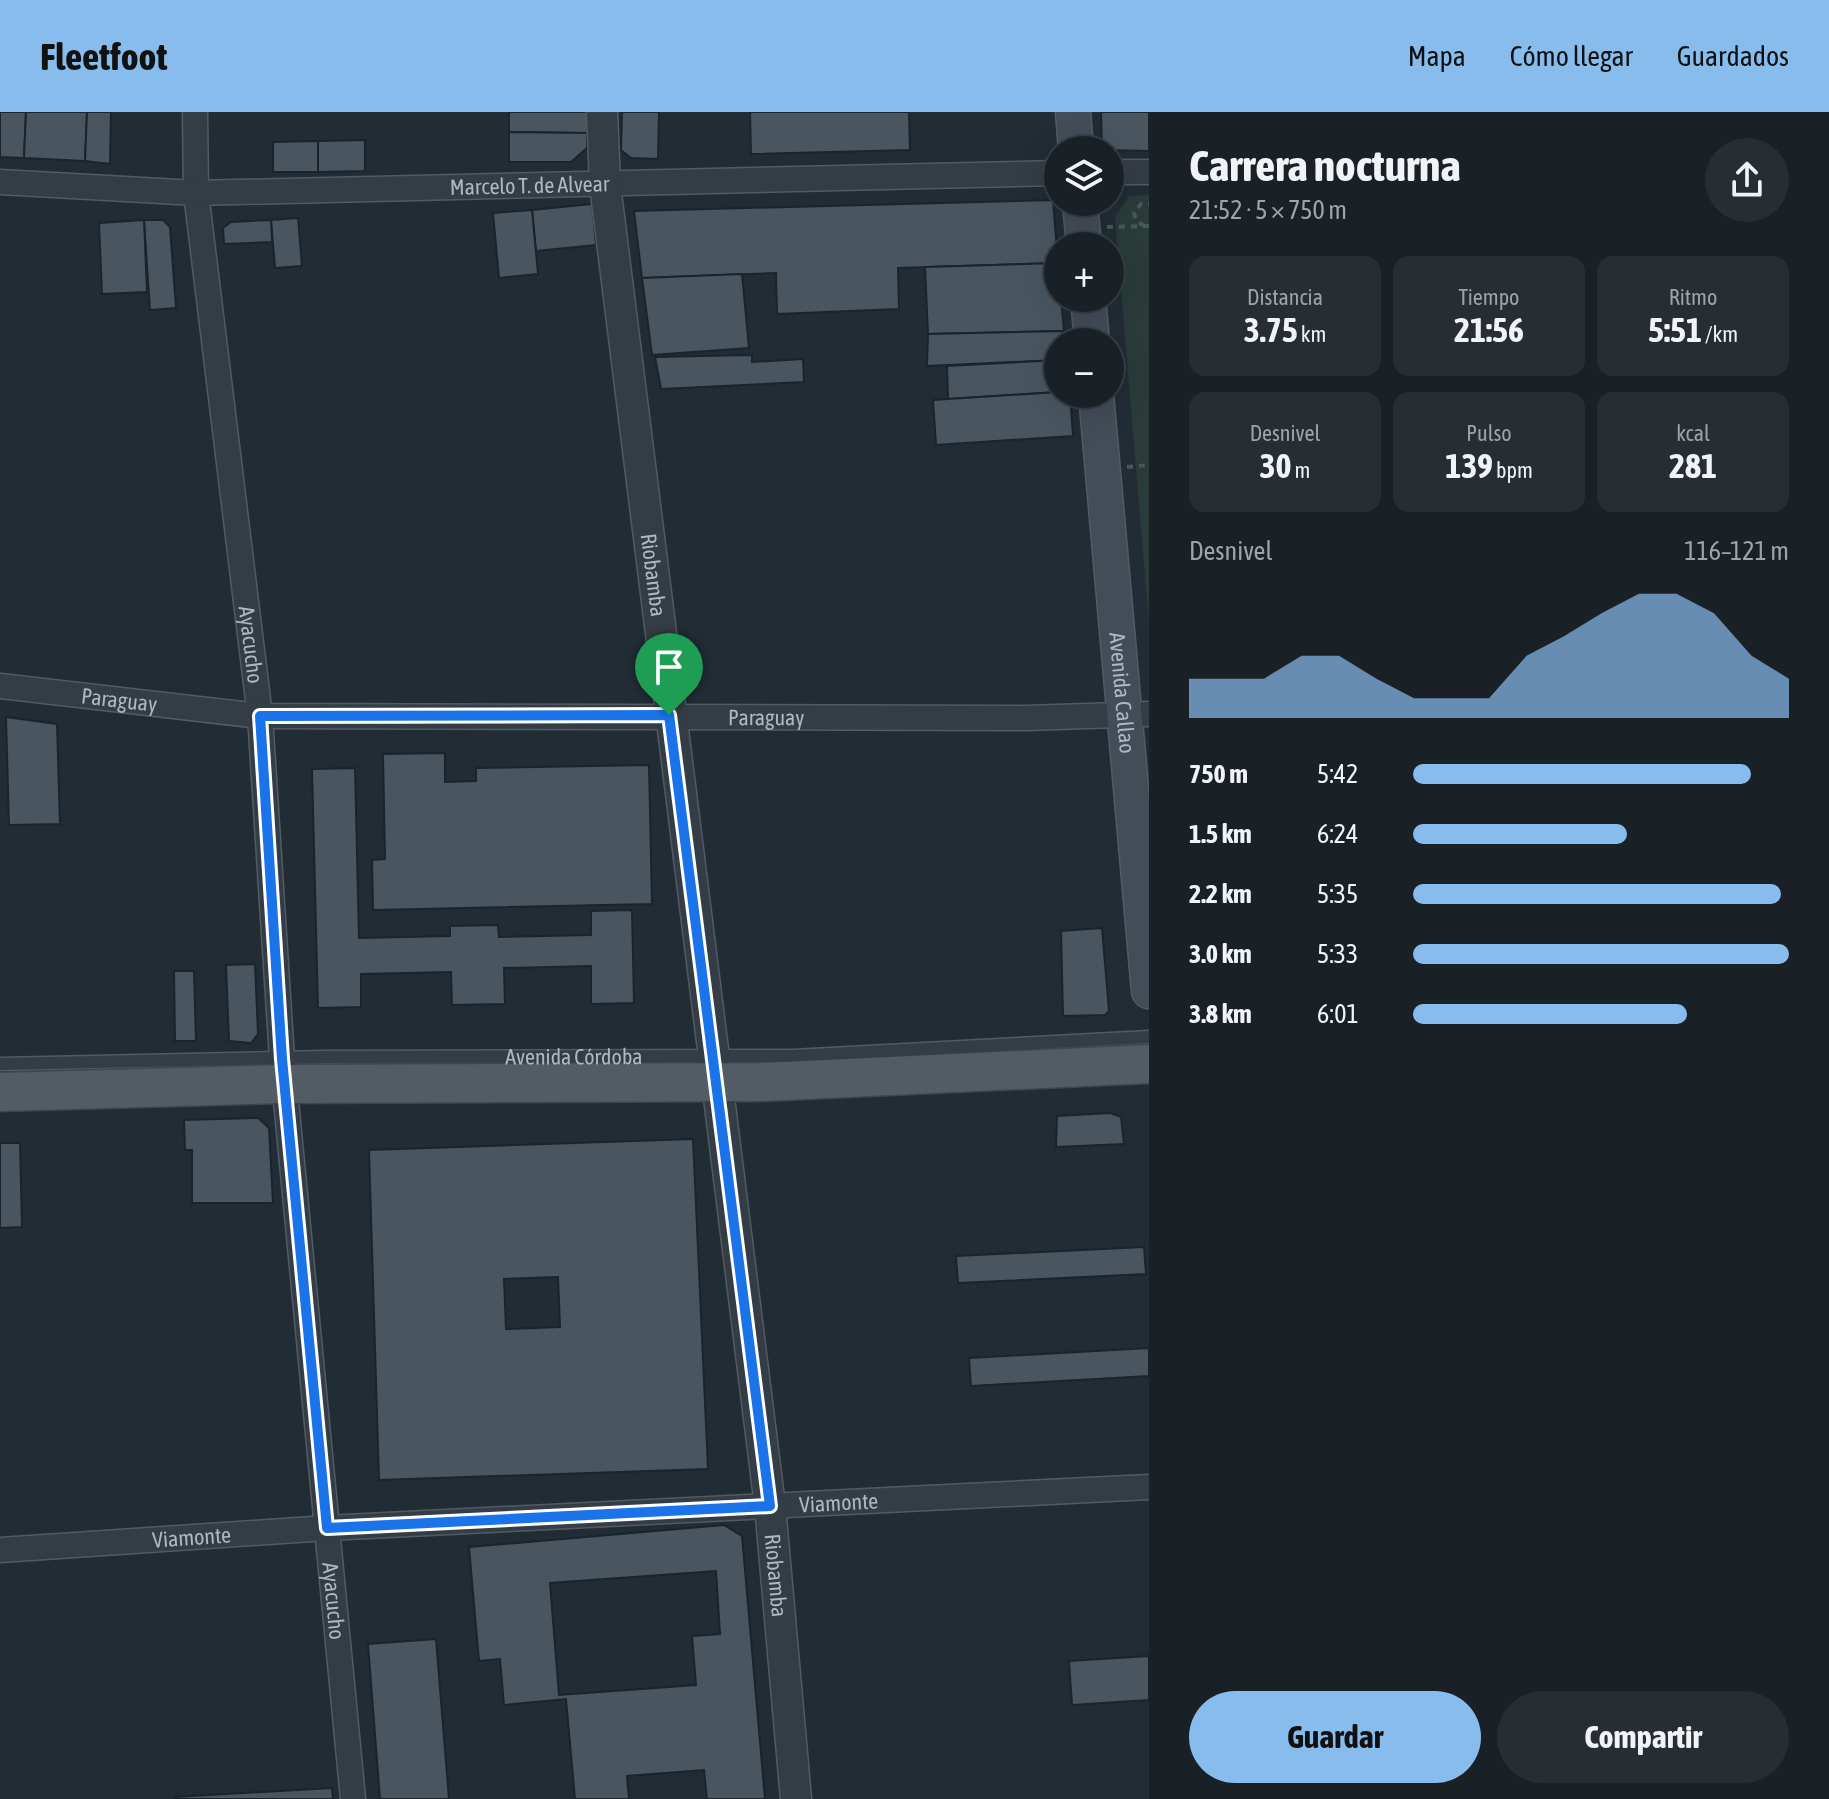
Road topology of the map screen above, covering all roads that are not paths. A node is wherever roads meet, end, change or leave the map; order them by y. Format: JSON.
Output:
{"nodes":[{"id":1,"x":195,"y":112,"type":"edge"},
{"id":2,"x":602,"y":112,"type":"edge"},
{"id":3,"x":1073,"y":112,"type":"edge"},
{"id":4,"x":1075,"y":136,"type":"edge"},
{"id":5,"x":1124,"y":172,"type":"edge"},
{"id":6,"x":1149,"y":172,"type":"edge"},
{"id":7,"x":1044,"y":173,"type":"edge"},
{"id":8,"x":0,"y":182,"type":"edge"},
{"id":9,"x":605,"y":185,"type":"junction"},
{"id":10,"x":196,"y":193,"type":"junction"},
{"id":11,"x":1098,"y":408,"type":"edge"},
{"id":12,"x":0,"y":686,"type":"edge"},
{"id":13,"x":669,"y":715,"type":"junction"},
{"id":14,"x":1136,"y":715,"type":"edge"},
{"id":15,"x":260,"y":716,"type":"junction"},
{"id":16,"x":1149,"y":991,"type":"edge"},
{"id":17,"x":1149,"y":1037,"type":"edge"},
{"id":18,"x":0,"y":1064,"type":"edge"},
{"id":19,"x":1149,"y":1064,"type":"edge"},
{"id":20,"x":717,"y":1070,"type":"junction"},
{"id":21,"x":283,"y":1072,"type":"junction"},
{"id":22,"x":0,"y":1092,"type":"edge"},
{"id":23,"x":1149,"y":1487,"type":"edge"},
{"id":24,"x":770,"y":1506,"type":"junction"},
{"id":25,"x":327,"y":1528,"type":"junction"},
{"id":26,"x":0,"y":1550,"type":"edge"},
{"id":27,"x":353,"y":1799,"type":"edge"},
{"id":28,"x":796,"y":1799,"type":"edge"}],
"edges":[{"from":1,"to":10,"type":"street","name":"Ayacucho"},
{"from":2,"to":9,"type":"street","name":"Riobamba"},
{"from":3,"to":4,"type":"main road"},
{"from":5,"to":6,"type":"street"},
{"from":7,"to":9,"type":"street","name":"Marcelo T. de Alvear"},
{"from":8,"to":10,"type":"street","name":"Marcelo T. de Alvear"},
{"from":9,"to":10,"type":"street","name":"Marcelo T. de Alvear"},
{"from":9,"to":13,"type":"street","name":"Riobamba"},
{"from":10,"to":15,"type":"street","name":"Ayacucho"},
{"from":11,"to":14,"type":"main road","name":"Avenida Callao"},
{"from":12,"to":15,"type":"street","name":"Paraguay"},
{"from":13,"to":14,"type":"street","name":"Paraguay"},
{"from":13,"to":15,"type":"street","name":"Paraguay"},
{"from":13,"to":20,"type":"street","name":"Riobamba"},
{"from":14,"to":16,"type":"main road","name":"Avenida Callao"},
{"from":15,"to":21,"type":"street","name":"Ayacucho"},
{"from":17,"to":20,"type":"lane","name":"Avenida Córdoba"},
{"from":18,"to":21,"type":"lane","name":"Avenida Córdoba"},
{"from":19,"to":20,"type":"main road","name":"Avenida Córdoba"},
{"from":20,"to":21,"type":"main road","name":"Avenida Córdoba"},
{"from":20,"to":24,"type":"street","name":"Riobamba"},
{"from":21,"to":22,"type":"main road","name":"Avenida Córdoba"},
{"from":21,"to":25,"type":"street","name":"Ayacucho"},
{"from":23,"to":24,"type":"street","name":"Viamonte"},
{"from":24,"to":25,"type":"street","name":"Viamonte"},
{"from":24,"to":28,"type":"street","name":"Riobamba"},
{"from":25,"to":26,"type":"street","name":"Viamonte"},
{"from":25,"to":27,"type":"street","name":"Ayacucho"}]}
